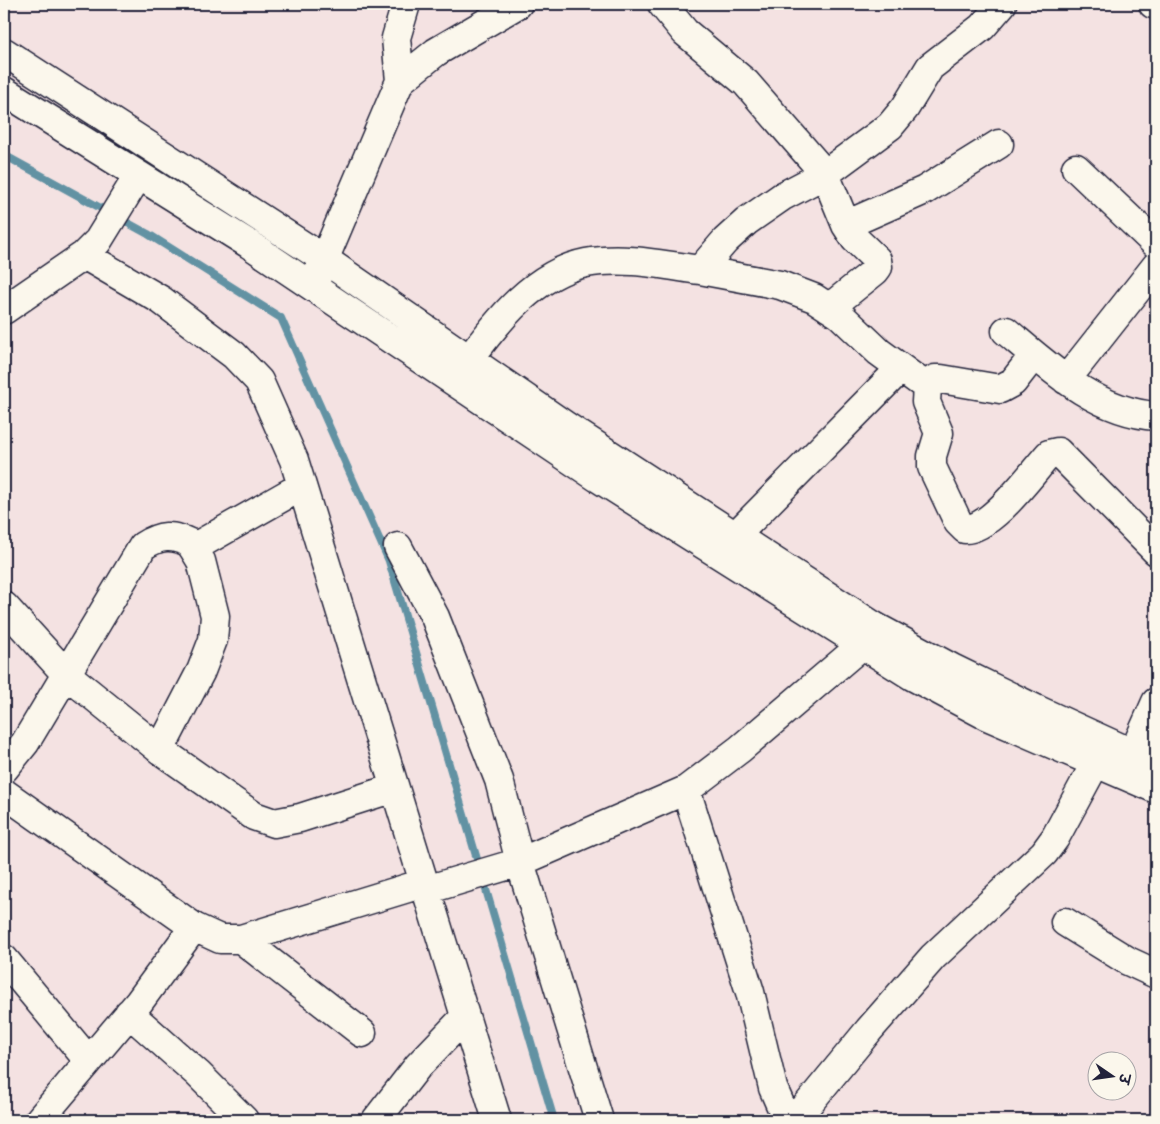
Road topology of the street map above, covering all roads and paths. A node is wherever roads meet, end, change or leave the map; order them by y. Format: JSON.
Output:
{"nodes":[{"id":1,"x":406,"y":4,"type":"edge"},
{"id":2,"x":518,"y":4,"type":"edge"},
{"id":3,"x":662,"y":4,"type":"edge"},
{"id":4,"x":1002,"y":4,"type":"edge"},
{"id":5,"x":4,"y":52,"type":"edge"},
{"id":6,"x":400,"y":81,"type":"junction"},
{"id":7,"x":4,"y":91,"type":"edge"},
{"id":8,"x":1000,"y":144,"type":"dead end"},
{"id":9,"x":1076,"y":168,"type":"dead end"},
{"id":10,"x":825,"y":174,"type":"junction"},
{"id":11,"x":138,"y":176,"type":"junction"},
{"id":12,"x":846,"y":225,"type":"junction"},
{"id":13,"x":1156,"y":244,"type":"edge"},
{"id":14,"x":91,"y":248,"type":"junction"},
{"id":15,"x":324,"y":259,"type":"junction"},
{"id":16,"x":1156,"y":266,"type":"edge"},
{"id":17,"x":700,"y":270,"type":"junction"},
{"id":18,"x":313,"y":286,"type":"junction"},
{"id":19,"x":829,"y":308,"type":"junction"},
{"id":20,"x":4,"y":310,"type":"edge"},
{"id":21,"x":1006,"y":331,"type":"dead end"},
{"id":22,"x":1034,"y":355,"type":"junction"},
{"id":23,"x":468,"y":361,"type":"junction"},
{"id":24,"x":900,"y":369,"type":"junction"},
{"id":25,"x":1066,"y":380,"type":"junction"},
{"id":26,"x":927,"y":387,"type":"junction"},
{"id":27,"x":1156,"y":416,"type":"edge"},
{"id":28,"x":302,"y":486,"type":"junction"},
{"id":29,"x":736,"y":536,"type":"junction"},
{"id":30,"x":398,"y":547,"type":"dead end"},
{"id":31,"x":193,"y":548,"type":"junction"},
{"id":32,"x":1156,"y":551,"type":"edge"},
{"id":33,"x":4,"y":606,"type":"edge"},
{"id":34,"x":868,"y":635,"type":"junction"},
{"id":35,"x":66,"y":674,"type":"junction"},
{"id":36,"x":1156,"y":702,"type":"edge"},
{"id":37,"x":160,"y":750,"type":"junction"},
{"id":38,"x":1145,"y":759,"type":"edge"},
{"id":39,"x":1095,"y":764,"type":"junction"},
{"id":40,"x":4,"y":769,"type":"edge"},
{"id":41,"x":394,"y":788,"type":"junction"},
{"id":42,"x":1156,"y":789,"type":"edge"},
{"id":43,"x":686,"y":790,"type":"junction"},
{"id":44,"x":4,"y":793,"type":"edge"},
{"id":45,"x":515,"y":863,"type":"junction"},
{"id":46,"x":428,"y":887,"type":"junction"},
{"id":47,"x":1065,"y":922,"type":"dead end"},
{"id":48,"x":194,"y":927,"type":"junction"},
{"id":49,"x":241,"y":938,"type":"junction"},
{"id":50,"x":4,"y":959,"type":"edge"},
{"id":51,"x":1156,"y":974,"type":"edge"},
{"id":52,"x":129,"y":1013,"type":"junction"},
{"id":53,"x":465,"y":1017,"type":"junction"},
{"id":54,"x":362,"y":1032,"type":"dead end"},
{"id":55,"x":88,"y":1060,"type":"junction"},
{"id":56,"x":39,"y":1120,"type":"edge"},
{"id":57,"x":244,"y":1120,"type":"edge"},
{"id":58,"x":376,"y":1120,"type":"edge"},
{"id":59,"x":497,"y":1120,"type":"edge"},
{"id":60,"x":599,"y":1120,"type":"edge"},
{"id":61,"x":796,"y":1120,"type":"edge"}],
"edges":[{"from":1,"to":6,"type":"main road"},
{"from":2,"to":6,"type":"main road"},
{"from":3,"to":10,"type":"main road"},
{"from":4,"to":10,"type":"main road"},
{"from":5,"to":15,"type":"main road"},
{"from":6,"to":15,"type":"main road"},
{"from":7,"to":11,"type":"main road"},
{"from":8,"to":12,"type":"main road"},
{"from":9,"to":13,"type":"main road"},
{"from":10,"to":12,"type":"main road"},
{"from":10,"to":17,"type":"main road"},
{"from":11,"to":14,"type":"main road"},
{"from":11,"to":18,"type":"main road"},
{"from":12,"to":19,"type":"main road"},
{"from":14,"to":20,"type":"main road"},
{"from":14,"to":28,"type":"main road"},
{"from":15,"to":18,"type":"main road"},
{"from":15,"to":23,"type":"main road"},
{"from":16,"to":25,"type":"main road"},
{"from":17,"to":19,"type":"main road"},
{"from":17,"to":23,"type":"main road"},
{"from":18,"to":34,"type":"main road"},
{"from":19,"to":24,"type":"main road"},
{"from":21,"to":22,"type":"main road"},
{"from":22,"to":25,"type":"main road"},
{"from":22,"to":26,"type":"main road"},
{"from":23,"to":29,"type":"main road"},
{"from":24,"to":26,"type":"main road"},
{"from":24,"to":29,"type":"main road"},
{"from":25,"to":27,"type":"main road"},
{"from":26,"to":32,"type":"main road"},
{"from":28,"to":31,"type":"main road"},
{"from":28,"to":41,"type":"main road"},
{"from":29,"to":34,"type":"main road"},
{"from":30,"to":45,"type":"main road"},
{"from":31,"to":35,"type":"main road"},
{"from":31,"to":37,"type":"main road"},
{"from":33,"to":35,"type":"main road"},
{"from":34,"to":38,"type":"main road"},
{"from":34,"to":39,"type":"main road"},
{"from":34,"to":43,"type":"main road"},
{"from":35,"to":37,"type":"main road"},
{"from":35,"to":40,"type":"main road"},
{"from":36,"to":38,"type":"main road"},
{"from":37,"to":41,"type":"main road"},
{"from":39,"to":42,"type":"main road"},
{"from":39,"to":61,"type":"main road"},
{"from":41,"to":46,"type":"main road"},
{"from":43,"to":45,"type":"main road"},
{"from":43,"to":61,"type":"main road"},
{"from":44,"to":48,"type":"main road"},
{"from":45,"to":46,"type":"main road"},
{"from":45,"to":60,"type":"main road"},
{"from":46,"to":49,"type":"main road"},
{"from":46,"to":53,"type":"main road"},
{"from":47,"to":51,"type":"main road"},
{"from":48,"to":49,"type":"main road"},
{"from":48,"to":52,"type":"main road"},
{"from":49,"to":54,"type":"main road"},
{"from":50,"to":55,"type":"main road"},
{"from":52,"to":55,"type":"main road"},
{"from":52,"to":57,"type":"main road"},
{"from":53,"to":58,"type":"main road"},
{"from":53,"to":59,"type":"main road"},
{"from":55,"to":56,"type":"main road"}]}
